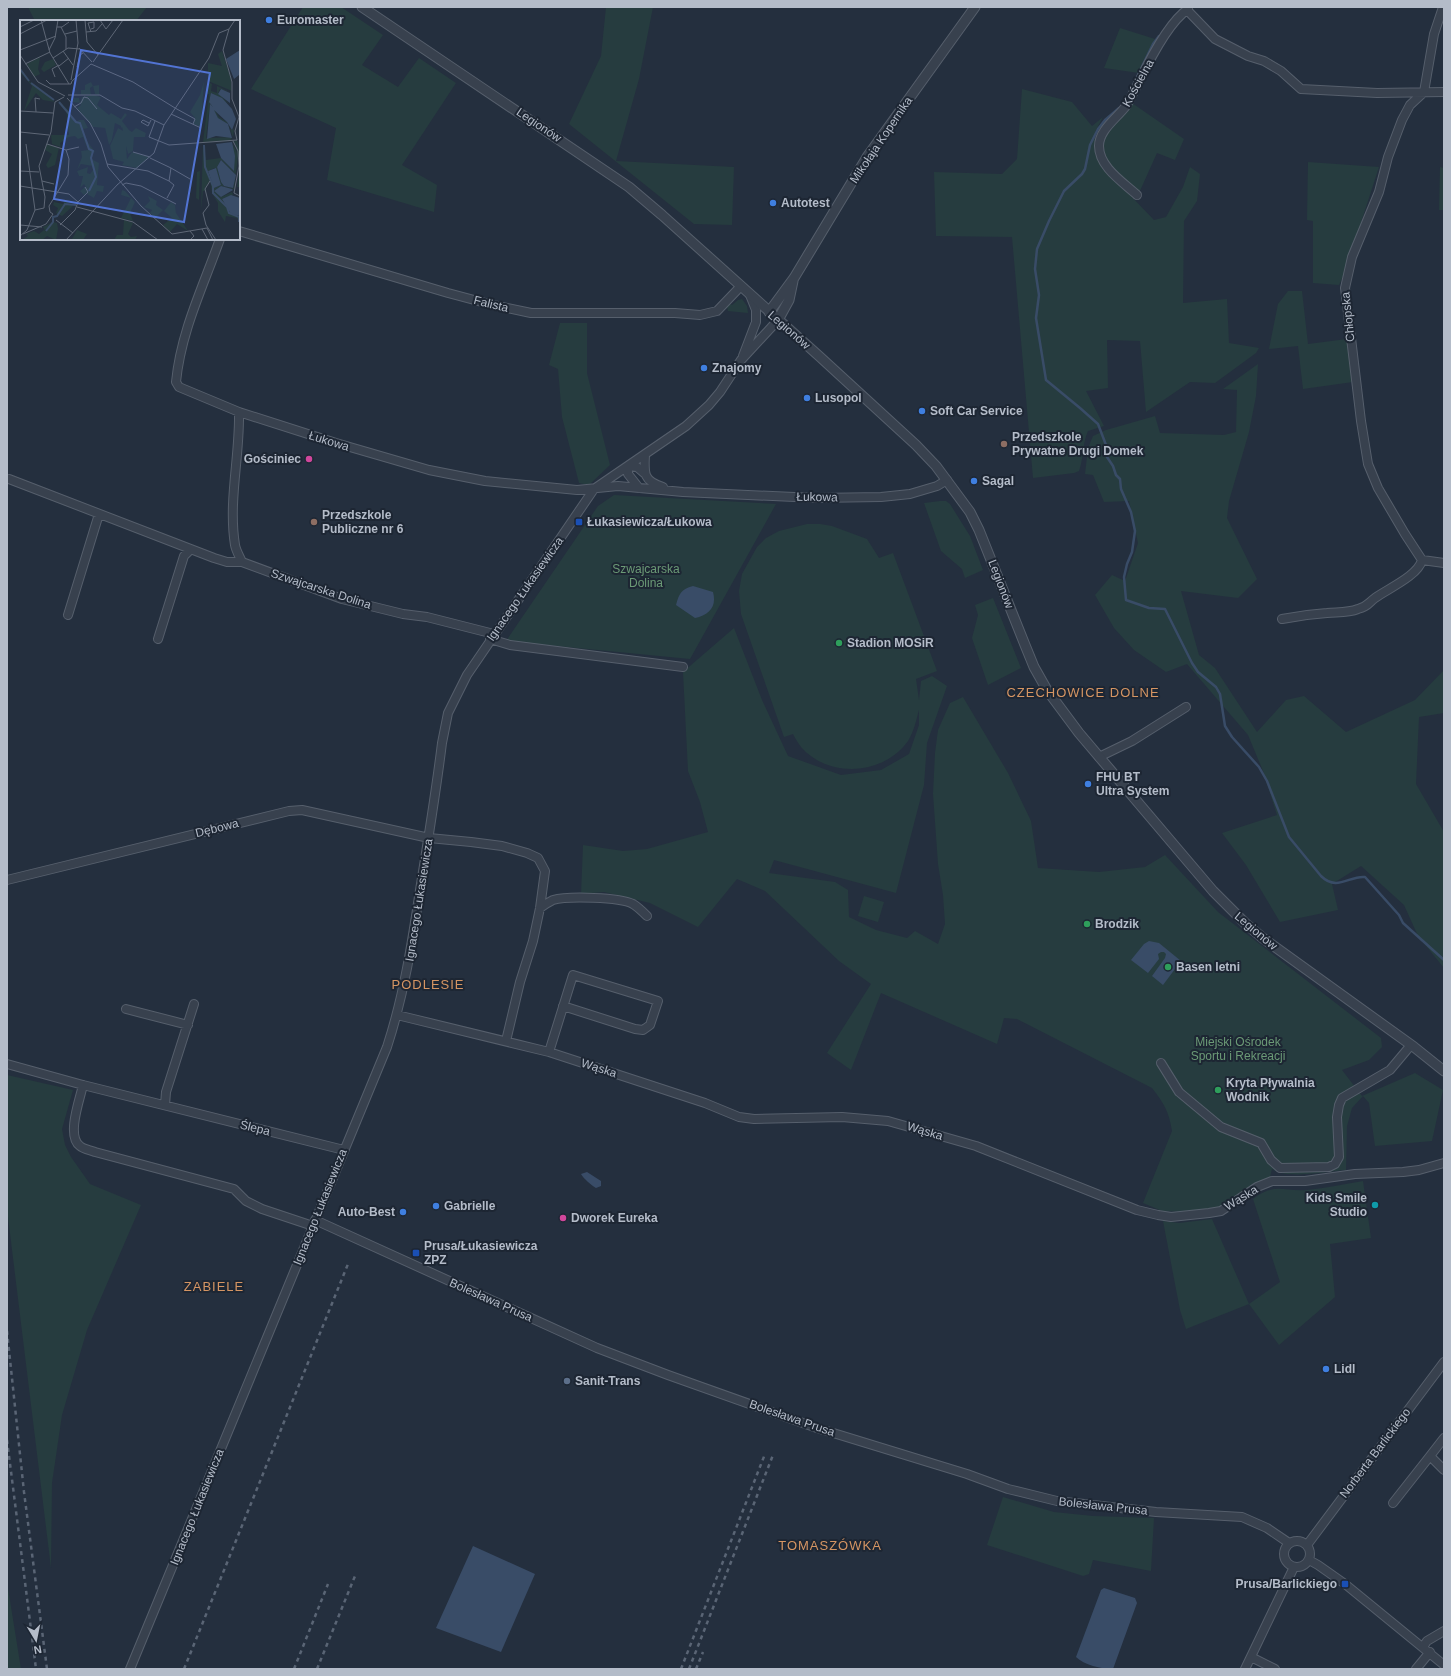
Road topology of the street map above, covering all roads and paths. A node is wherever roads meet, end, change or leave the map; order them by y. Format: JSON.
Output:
{"nodes":[{"id":1,"x":362,"y":7,"type":"edge"},
{"id":2,"x":975,"y":7,"type":"edge"},
{"id":3,"x":1444,"y":7,"type":"edge"},
{"id":4,"x":1188,"y":8,"type":"edge"},
{"id":5,"x":1424,"y":92,"type":"junction"},
{"id":6,"x":1444,"y":92,"type":"edge"},
{"id":7,"x":1137,"y":195,"type":"dead end"},
{"id":8,"x":240,"y":231,"type":"edge"},
{"id":9,"x":220,"y":240,"type":"edge"},
{"id":10,"x":794,"y":278,"type":"junction"},
{"id":11,"x":740,"y":286,"type":"junction"},
{"id":12,"x":750,"y":295,"type":"junction"},
{"id":13,"x":769,"y":312,"type":"junction"},
{"id":14,"x":778,"y":320,"type":"junction"},
{"id":15,"x":756,"y":322,"type":"junction"},
{"id":16,"x":742,"y":360,"type":"junction"},
{"id":17,"x":240,"y":412,"type":"junction"},
{"id":18,"x":645,"y":455,"type":"junction"},
{"id":19,"x":628,"y":466,"type":"junction"},
{"id":20,"x":644,"y":473,"type":"junction"},
{"id":21,"x":8,"y":478,"type":"dead end"},
{"id":22,"x":947,"y":480,"type":"junction"},
{"id":23,"x":639,"y":488,"type":"junction"},
{"id":24,"x":594,"y":489,"type":"junction"},
{"id":25,"x":683,"y":492,"type":"junction"},
{"id":26,"x":99,"y":514,"type":"junction"},
{"id":27,"x":190,"y":550,"type":"junction"},
{"id":28,"x":1422,"y":560,"type":"junction"},
{"id":29,"x":242,"y":562,"type":"junction"},
{"id":30,"x":1444,"y":564,"type":"edge"},
{"id":31,"x":68,"y":615,"type":"dead end"},
{"id":32,"x":1282,"y":619,"type":"dead end"},
{"id":33,"x":492,"y":636,"type":"junction"},
{"id":34,"x":158,"y":639,"type":"dead end"},
{"id":35,"x":682,"y":667,"type":"dead end"},
{"id":36,"x":1186,"y":707,"type":"dead end"},
{"id":37,"x":1099,"y":757,"type":"junction"},
{"id":38,"x":429,"y":838,"type":"junction"},
{"id":39,"x":7,"y":880,"type":"edge"},
{"id":40,"x":540,"y":908,"type":"junction"},
{"id":41,"x":647,"y":916,"type":"dead end"},
{"id":42,"x":194,"y":1004,"type":"dead end"},
{"id":43,"x":563,"y":1006,"type":"junction"},
{"id":44,"x":126,"y":1009,"type":"dead end"},
{"id":45,"x":397,"y":1015,"type":"junction"},
{"id":46,"x":188,"y":1025,"type":"junction"},
{"id":47,"x":506,"y":1041,"type":"junction"},
{"id":48,"x":1411,"y":1045,"type":"junction"},
{"id":49,"x":549,"y":1052,"type":"junction"},
{"id":50,"x":7,"y":1064,"type":"edge"},
{"id":51,"x":1161,"y":1064,"type":"dead end"},
{"id":52,"x":1444,"y":1071,"type":"edge"},
{"id":53,"x":84,"y":1085,"type":"junction"},
{"id":54,"x":165,"y":1106,"type":"junction"},
{"id":55,"x":344,"y":1150,"type":"junction"},
{"id":56,"x":1444,"y":1163,"type":"edge"},
{"id":57,"x":1280,"y":1168,"type":"junction"},
{"id":58,"x":1276,"y":1181,"type":"junction"},
{"id":59,"x":314,"y":1223,"type":"junction"},
{"id":60,"x":1444,"y":1362,"type":"edge"},
{"id":61,"x":1444,"y":1438,"type":"edge"},
{"id":62,"x":1430,"y":1456,"type":"junction"},
{"id":63,"x":1444,"y":1470,"type":"edge"},
{"id":64,"x":1393,"y":1503,"type":"dead end"},
{"id":65,"x":1289,"y":1543,"type":"junction"},
{"id":66,"x":1308,"y":1545,"type":"junction"},
{"id":67,"x":1309,"y":1560,"type":"junction"},
{"id":68,"x":1294,"y":1567,"type":"junction"},
{"id":69,"x":1444,"y":1631,"type":"edge"},
{"id":70,"x":1426,"y":1649,"type":"junction"},
{"id":71,"x":1251,"y":1657,"type":"junction"},
{"id":72,"x":1444,"y":1665,"type":"edge"},
{"id":73,"x":130,"y":1669,"type":"edge"},
{"id":74,"x":1245,"y":1669,"type":"edge"},
{"id":75,"x":1275,"y":1669,"type":"edge"},
{"id":76,"x":1416,"y":1669,"type":"edge"}],
"edges":[{"from":1,"to":11,"type":"street","name":"Legionów"},
{"from":2,"to":10,"type":"street","name":"Mikołaja Kopernika"},
{"from":3,"to":5,"type":"street"},
{"from":4,"to":5,"type":"street"},
{"from":4,"to":7,"type":"street","name":"Kościelna"},
{"from":5,"to":6,"type":"street"},
{"from":5,"to":28,"type":"street","name":"Chłopska"},
{"from":8,"to":11,"type":"street","name":"Falista"},
{"from":9,"to":17,"type":"street","name":"Łukowa"},
{"from":10,"to":13,"type":"street","name":"Mikołaja Kopernika"},
{"from":10,"to":14,"type":"street","name":"Mikołaja Kopernika"},
{"from":11,"to":12,"type":"street","name":"Legionów"},
{"from":12,"to":13,"type":"street","name":"Legionów"},
{"from":12,"to":15,"type":"street","name":"Ignacego Łukasiewicza"},
{"from":13,"to":14,"type":"street","name":"Legionów"},
{"from":13,"to":15,"type":"street"},
{"from":14,"to":16,"type":"street","name":"Ignacego Łukasiewicza"},
{"from":14,"to":22,"type":"street","name":"Legionów"},
{"from":15,"to":16,"type":"street","name":"Ignacego Łukasiewicza"},
{"from":16,"to":18,"type":"street","name":"Ignacego Łukasiewicza"},
{"from":17,"to":24,"type":"street","name":"Łukowa"},
{"from":17,"to":29,"type":"street"},
{"from":18,"to":19,"type":"street","name":"Ignacego Łukasiewicza"},
{"from":18,"to":20,"type":"street"},
{"from":19,"to":20,"type":"street","name":"Łukowa"},
{"from":19,"to":23,"type":"street"},
{"from":19,"to":24,"type":"street","name":"Ignacego Łukasiewicza"},
{"from":20,"to":25,"type":"street","name":"Łukowa"},
{"from":21,"to":26,"type":"street","name":"Szwajcarska Dolina"},
{"from":22,"to":25,"type":"street","name":"Łukowa"},
{"from":22,"to":37,"type":"street","name":"Legionów"},
{"from":23,"to":24,"type":"street","name":"Łukowa"},
{"from":23,"to":25,"type":"street","name":"Łukowa"},
{"from":24,"to":33,"type":"street","name":"Ignacego Łukasiewicza"},
{"from":26,"to":27,"type":"street","name":"Szwajcarska Dolina"},
{"from":26,"to":31,"type":"street"},
{"from":27,"to":29,"type":"street","name":"Szwajcarska Dolina"},
{"from":27,"to":34,"type":"street"},
{"from":28,"to":30,"type":"street"},
{"from":28,"to":32,"type":"street"},
{"from":29,"to":33,"type":"street","name":"Szwajcarska Dolina"},
{"from":33,"to":35,"type":"street","name":"Szwajcarska Dolina"},
{"from":33,"to":38,"type":"street","name":"Ignacego Łukasiewicza"},
{"from":36,"to":37,"type":"street"},
{"from":37,"to":48,"type":"street","name":"Legionów"},
{"from":38,"to":39,"type":"street","name":"Dębowa"},
{"from":38,"to":40,"type":"street","name":"Dębowa"},
{"from":38,"to":45,"type":"street","name":"Ignacego Łukasiewicza"},
{"from":40,"to":41,"type":"street"},
{"from":40,"to":47,"type":"street","name":"Dębowa"},
{"from":42,"to":46,"type":"street"},
{"from":43,"to":43,"type":"street"},
{"from":43,"to":49,"type":"street"},
{"from":44,"to":46,"type":"street"},
{"from":45,"to":47,"type":"street","name":"Wąska"},
{"from":45,"to":55,"type":"street","name":"Ignacego Łukasiewicza"},
{"from":46,"to":54,"type":"street"},
{"from":47,"to":49,"type":"street","name":"Wąska"},
{"from":48,"to":52,"type":"street","name":"Legionów"},
{"from":48,"to":57,"type":"street"},
{"from":49,"to":58,"type":"street","name":"Wąska"},
{"from":50,"to":53,"type":"street","name":"Ślepa"},
{"from":51,"to":57,"type":"street"},
{"from":53,"to":54,"type":"street","name":"Ślepa"},
{"from":53,"to":59,"type":"street","name":"Bolesława Prusa"},
{"from":54,"to":55,"type":"street","name":"Ślepa"},
{"from":55,"to":59,"type":"street","name":"Ignacego Łukasiewicza"},
{"from":56,"to":58,"type":"street","name":"Wąska"},
{"from":57,"to":58,"type":"street"},
{"from":59,"to":65,"type":"street","name":"Bolesława Prusa"},
{"from":59,"to":73,"type":"street","name":"Ignacego Łukasiewicza"},
{"from":60,"to":66,"type":"street","name":"Norberta Barlickiego"},
{"from":61,"to":62,"type":"street"},
{"from":62,"to":63,"type":"street"},
{"from":62,"to":64,"type":"street"},
{"from":65,"to":66,"type":"street"},
{"from":65,"to":68,"type":"street"},
{"from":66,"to":67,"type":"street"},
{"from":67,"to":68,"type":"street"},
{"from":67,"to":70,"type":"street"},
{"from":68,"to":71,"type":"street"},
{"from":69,"to":70,"type":"street"},
{"from":70,"to":72,"type":"street"},
{"from":70,"to":76,"type":"street"},
{"from":71,"to":74,"type":"street"},
{"from":71,"to":75,"type":"street"}]}
